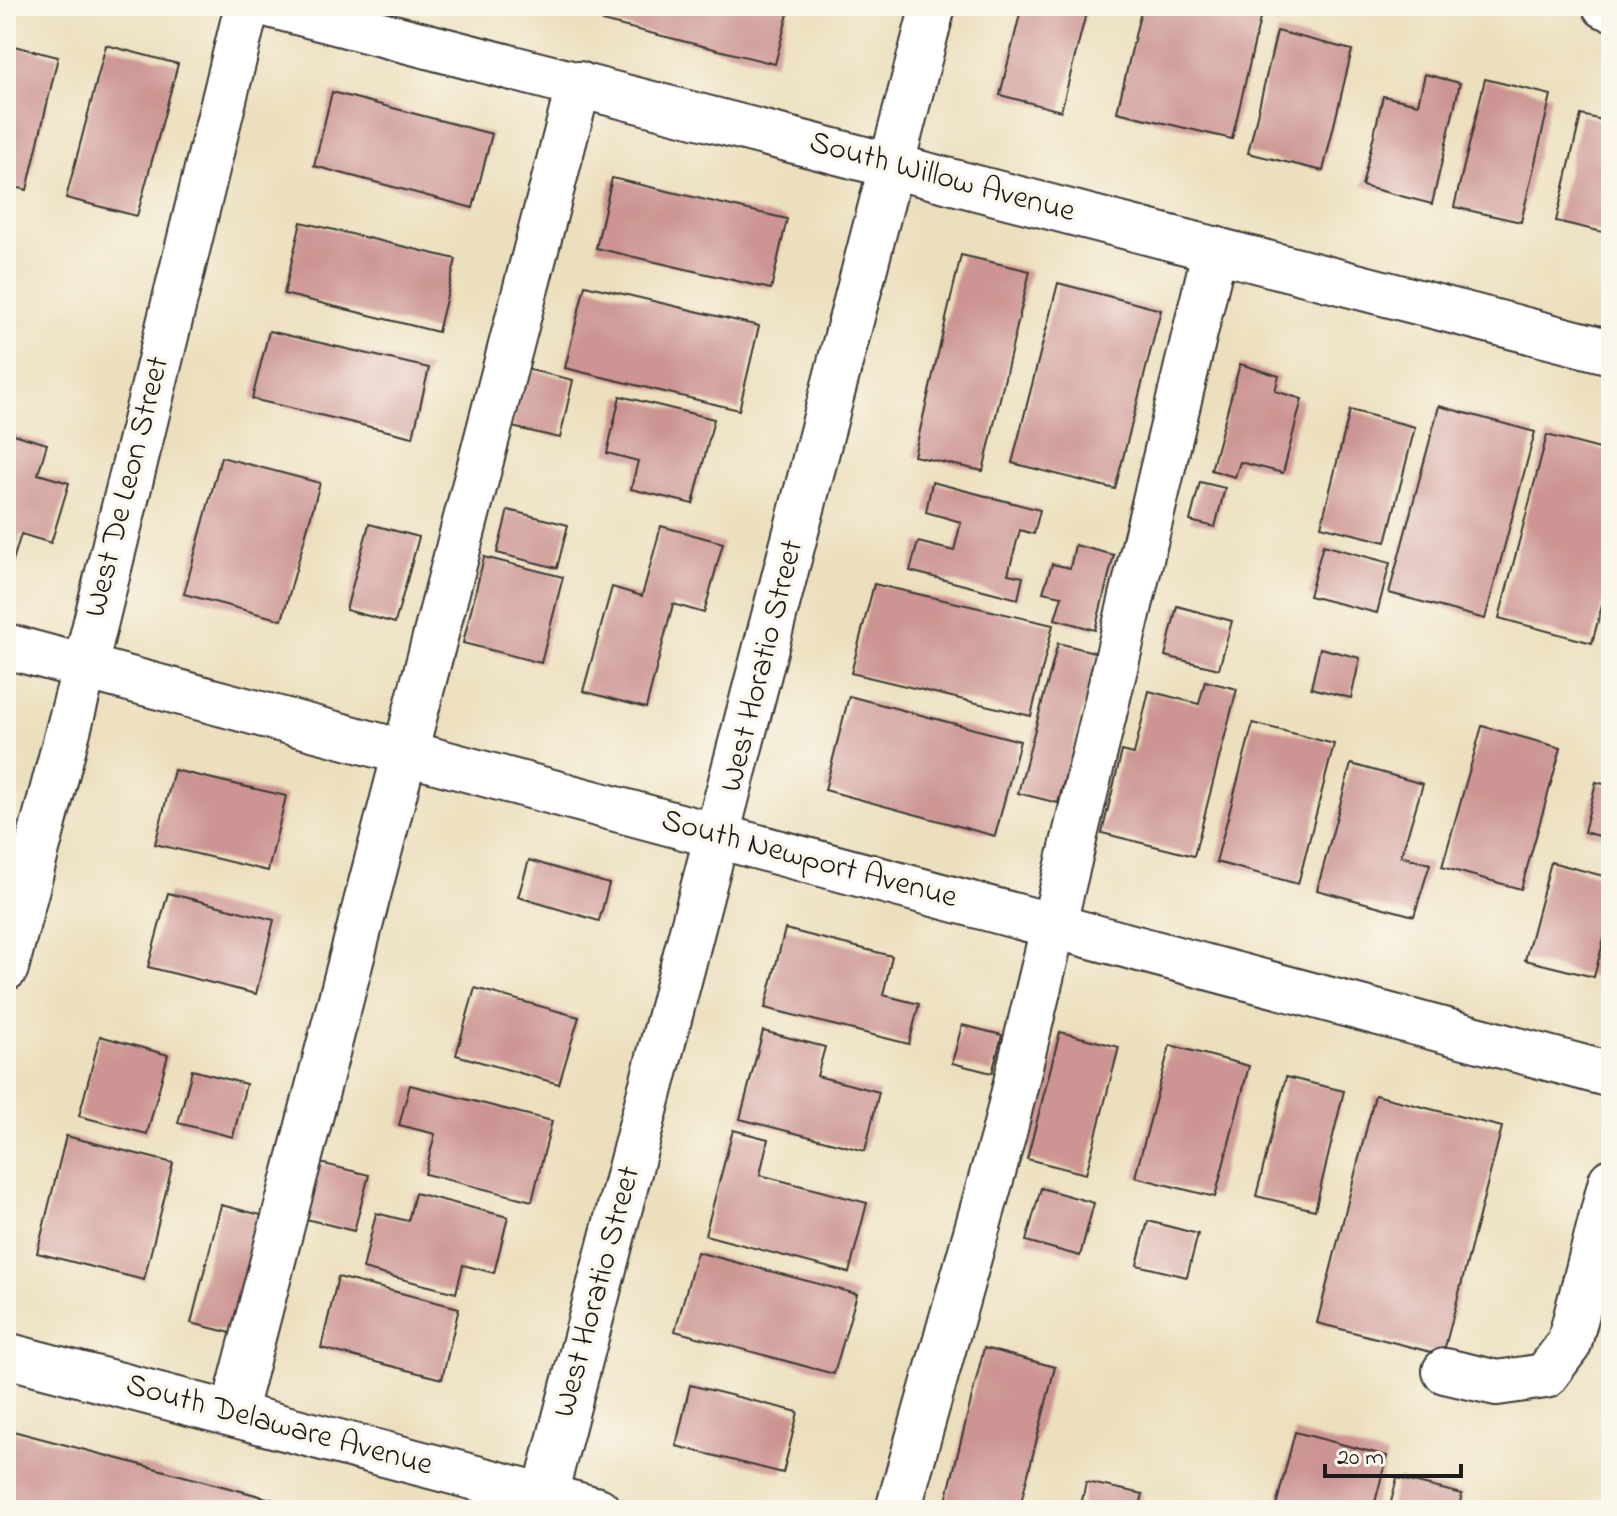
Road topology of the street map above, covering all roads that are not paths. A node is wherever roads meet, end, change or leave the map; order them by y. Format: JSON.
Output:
{"nodes":[{"id":1,"x":247,"y":6,"type":"edge"},
{"id":2,"x":273,"y":6,"type":"edge"},
{"id":3,"x":933,"y":6,"type":"edge"},
{"id":4,"x":579,"y":84,"type":"junction"},
{"id":5,"x":892,"y":165,"type":"junction"},
{"id":6,"x":1215,"y":249,"type":"junction"},
{"id":7,"x":1611,"y":352,"type":"edge"},
{"id":8,"x":6,"y":646,"type":"edge"},
{"id":9,"x":85,"y":666,"type":"junction"},
{"id":10,"x":404,"y":752,"type":"junction"},
{"id":11,"x":719,"y":836,"type":"junction"},
{"id":12,"x":1052,"y":925,"type":"junction"},
{"id":13,"x":6,"y":968,"type":"edge"},
{"id":14,"x":1611,"y":1075,"type":"edge"},
{"id":15,"x":1611,"y":1181,"type":"edge"},
{"id":16,"x":6,"y":1355,"type":"edge"},
{"id":17,"x":1445,"y":1371,"type":"dead end"},
{"id":18,"x":233,"y":1414,"type":"junction"},
{"id":19,"x":542,"y":1503,"type":"edge"},
{"id":20,"x":598,"y":1510,"type":"edge"},
{"id":21,"x":898,"y":1510,"type":"edge"}],
"edges":[{"from":1,"to":9,"type":"street","name":"West De Leon Street"},
{"from":2,"to":4,"type":"street","name":"South Willow Avenue"},
{"from":3,"to":5,"type":"street","name":"West Horatio Street"},
{"from":4,"to":5,"type":"street","name":"South Willow Avenue"},
{"from":4,"to":10,"type":"street"},
{"from":5,"to":6,"type":"street","name":"South Willow Avenue"},
{"from":5,"to":11,"type":"street","name":"West Horatio Street"},
{"from":6,"to":7,"type":"street","name":"South Willow Avenue"},
{"from":6,"to":12,"type":"street"},
{"from":8,"to":9,"type":"street","name":"South Newport Avenue"},
{"from":9,"to":10,"type":"street","name":"South Newport Avenue"},
{"from":9,"to":13,"type":"street","name":"West De Leon Street"},
{"from":10,"to":11,"type":"street","name":"South Newport Avenue"},
{"from":10,"to":18,"type":"street"},
{"from":11,"to":12,"type":"street","name":"South Newport Avenue"},
{"from":11,"to":19,"type":"street","name":"West Horatio Street"},
{"from":12,"to":14,"type":"street","name":"South Newport Avenue"},
{"from":12,"to":21,"type":"street"},
{"from":15,"to":17,"type":"street"},
{"from":16,"to":18,"type":"street","name":"South Delaware Avenue"},
{"from":18,"to":19,"type":"street","name":"South Delaware Avenue"},
{"from":19,"to":20,"type":"street","name":"South Delaware Avenue"}]}
